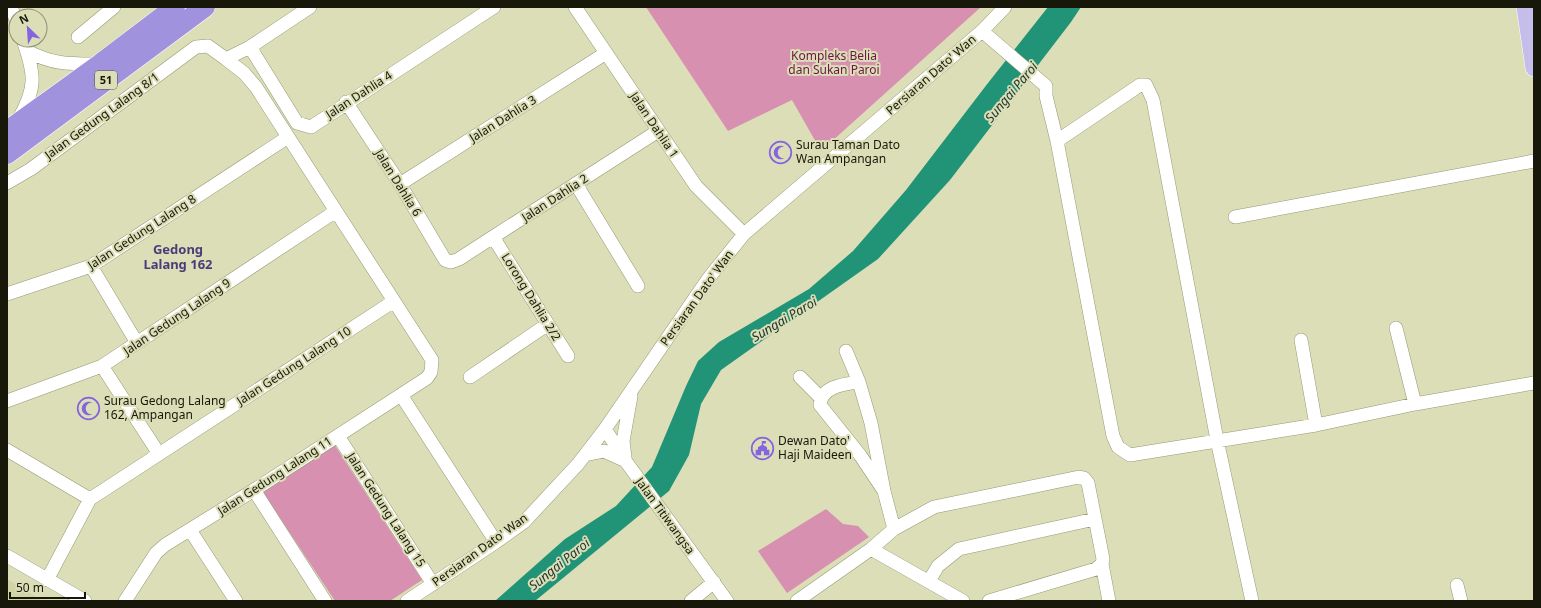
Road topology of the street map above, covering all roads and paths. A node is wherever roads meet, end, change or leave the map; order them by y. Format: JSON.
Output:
{"nodes":[{"id":1,"x":114,"y":7,"type":"edge"},
{"id":2,"x":175,"y":7,"type":"edge"},
{"id":3,"x":205,"y":7,"type":"edge"},
{"id":4,"x":310,"y":7,"type":"edge"},
{"id":5,"x":494,"y":7,"type":"edge"},
{"id":6,"x":575,"y":7,"type":"edge"},
{"id":7,"x":1005,"y":7,"type":"edge"},
{"id":8,"x":1525,"y":7,"type":"edge"},
{"id":9,"x":982,"y":31,"type":"junction"},
{"id":10,"x":78,"y":37,"type":"dead end"},
{"id":11,"x":250,"y":47,"type":"junction"},
{"id":12,"x":26,"y":48,"type":"edge"},
{"id":13,"x":29,"y":48,"type":"edge"},
{"id":14,"x":606,"y":53,"type":"junction"},
{"id":15,"x":226,"y":59,"type":"junction"},
{"id":16,"x":100,"y":64,"type":"junction"},
{"id":17,"x":1534,"y":68,"type":"edge"},
{"id":18,"x":346,"y":102,"type":"junction"},
{"id":19,"x":10,"y":129,"type":"edge"},
{"id":20,"x":658,"y":131,"type":"junction"},
{"id":21,"x":288,"y":137,"type":"junction"},
{"id":22,"x":1057,"y":141,"type":"junction"},
{"id":23,"x":7,"y":154,"type":"edge"},
{"id":24,"x":1534,"y":161,"type":"edge"},
{"id":25,"x":7,"y":182,"type":"edge"},
{"id":26,"x":400,"y":184,"type":"junction"},
{"id":27,"x":576,"y":184,"type":"junction"},
{"id":28,"x":336,"y":212,"type":"junction"},
{"id":29,"x":1235,"y":217,"type":"dead end"},
{"id":30,"x":744,"y":234,"type":"junction"},
{"id":31,"x":493,"y":238,"type":"junction"},
{"id":32,"x":450,"y":262,"type":"joint"},
{"id":33,"x":91,"y":266,"type":"junction"},
{"id":34,"x":638,"y":286,"type":"dead end"},
{"id":35,"x":7,"y":294,"type":"edge"},
{"id":36,"x":394,"y":301,"type":"junction"},
{"id":37,"x":548,"y":324,"type":"junction"},
{"id":38,"x":1396,"y":328,"type":"dead end"},
{"id":39,"x":1301,"y":340,"type":"dead end"},
{"id":40,"x":137,"y":343,"type":"junction"},
{"id":41,"x":846,"y":351,"type":"dead end"},
{"id":42,"x":568,"y":356,"type":"dead end"},
{"id":43,"x":102,"y":366,"type":"junction"},
{"id":44,"x":470,"y":377,"type":"dead end"},
{"id":45,"x":800,"y":377,"type":"dead end"},
{"id":46,"x":859,"y":382,"type":"junction"},
{"id":47,"x":1534,"y":383,"type":"edge"},
{"id":48,"x":631,"y":392,"type":"junction"},
{"id":49,"x":401,"y":395,"type":"junction"},
{"id":50,"x":821,"y":398,"type":"junction"},
{"id":51,"x":7,"y":401,"type":"edge"},
{"id":52,"x":1416,"y":404,"type":"junction"},
{"id":53,"x":1316,"y":424,"type":"junction"},
{"id":54,"x":605,"y":429,"type":"junction"},
{"id":55,"x":338,"y":436,"type":"junction"},
{"id":56,"x":1217,"y":440,"type":"junction"},
{"id":57,"x":7,"y":450,"type":"edge"},
{"id":58,"x":159,"y":454,"type":"junction"},
{"id":59,"x":585,"y":455,"type":"junction"},
{"id":60,"x":625,"y":461,"type":"junction"},
{"id":61,"x":254,"y":490,"type":"junction"},
{"id":62,"x":884,"y":491,"type":"junction"},
{"id":63,"x":90,"y":499,"type":"junction"},
{"id":64,"x":1095,"y":519,"type":"junction"},
{"id":65,"x":894,"y":529,"type":"junction"},
{"id":66,"x":190,"y":530,"type":"junction"},
{"id":67,"x":496,"y":542,"type":"junction"},
{"id":68,"x":871,"y":549,"type":"junction"},
{"id":69,"x":7,"y":556,"type":"edge"},
{"id":70,"x":1102,"y":564,"type":"junction"},
{"id":71,"x":47,"y":580,"type":"junction"},
{"id":72,"x":929,"y":581,"type":"junction"},
{"id":73,"x":714,"y":582,"type":"junction"},
{"id":74,"x":433,"y":584,"type":"junction"},
{"id":75,"x":1457,"y":585,"type":"dead end"},
{"id":76,"x":85,"y":601,"type":"edge"},
{"id":77,"x":125,"y":601,"type":"edge"},
{"id":78,"x":236,"y":601,"type":"edge"},
{"id":79,"x":325,"y":601,"type":"edge"},
{"id":80,"x":408,"y":601,"type":"edge"},
{"id":81,"x":690,"y":601,"type":"edge"},
{"id":82,"x":727,"y":601,"type":"edge"},
{"id":83,"x":797,"y":601,"type":"edge"},
{"id":84,"x":963,"y":601,"type":"edge"},
{"id":85,"x":989,"y":601,"type":"edge"},
{"id":86,"x":1109,"y":601,"type":"edge"},
{"id":87,"x":1252,"y":601,"type":"edge"},
{"id":88,"x":1461,"y":601,"type":"edge"}],
"edges":[{"from":1,"to":10,"type":"street"},
{"from":2,"to":16,"type":"highway","number":"51"},
{"from":3,"to":23,"type":"highway","number":"51"},
{"from":4,"to":11,"type":"street"},
{"from":5,"to":18,"type":"street","name":"Jalan Dahlia 4"},
{"from":6,"to":14,"type":"street","name":"Jalan Dahlia 1"},
{"from":7,"to":9,"type":"street","name":"Persiaran Dato' Wan"},
{"from":8,"to":17,"type":"main road"},
{"from":9,"to":22,"type":"street"},
{"from":9,"to":30,"type":"street","name":"Persiaran Dato' Wan"},
{"from":11,"to":15,"type":"street"},
{"from":11,"to":18,"type":"street","name":"Jalan Dahlia 4"},
{"from":12,"to":19,"type":"street"},
{"from":13,"to":16,"type":"street"},
{"from":14,"to":20,"type":"street","name":"Jalan Dahlia 1"},
{"from":14,"to":26,"type":"street","name":"Jalan Dahlia 3"},
{"from":15,"to":21,"type":"street"},
{"from":15,"to":25,"type":"street","name":"Jalan Gedung Lalang 8/1"},
{"from":16,"to":19,"type":"highway","number":"51"},
{"from":18,"to":26,"type":"street","name":"Jalan Dahlia 6"},
{"from":20,"to":27,"type":"street","name":"Jalan Dahlia 2"},
{"from":20,"to":30,"type":"street","name":"Jalan Dahlia 1"},
{"from":21,"to":28,"type":"street"},
{"from":21,"to":33,"type":"street","name":"Jalan Gedung Lalang 8"},
{"from":22,"to":56,"type":"street"},
{"from":22,"to":56,"type":"street"},
{"from":24,"to":29,"type":"street"},
{"from":26,"to":32,"type":"street","name":"Jalan Dahlia 6"},
{"from":27,"to":31,"type":"street","name":"Jalan Dahlia 2"},
{"from":27,"to":34,"type":"street"},
{"from":28,"to":36,"type":"street"},
{"from":28,"to":40,"type":"street","name":"Jalan Gedung Lalang 9"},
{"from":30,"to":48,"type":"street","name":"Persiaran Dato' Wan"},
{"from":31,"to":32,"type":"street","name":"Jalan Dahlia 2"},
{"from":31,"to":37,"type":"street","name":"Lorong Dahlia 2/2"},
{"from":33,"to":35,"type":"street","name":"Jalan Gedung Lalang 8"},
{"from":33,"to":40,"type":"street"},
{"from":36,"to":49,"type":"street","name":"Jalan Gedung Lalang 11"},
{"from":36,"to":58,"type":"street","name":"Jalan Gedung Lalang 10"},
{"from":37,"to":42,"type":"street","name":"Lorong Dahlia 2/2"},
{"from":37,"to":44,"type":"street"},
{"from":38,"to":52,"type":"street"},
{"from":39,"to":53,"type":"street"},
{"from":40,"to":43,"type":"street","name":"Jalan Gedung Lalang 9"},
{"from":41,"to":46,"type":"street"},
{"from":43,"to":51,"type":"street","name":"Jalan Gedung Lalang 9"},
{"from":43,"to":58,"type":"street"},
{"from":45,"to":50,"type":"street"},
{"from":46,"to":50,"type":"street"},
{"from":46,"to":62,"type":"street"},
{"from":47,"to":52,"type":"street"},
{"from":48,"to":54,"type":"street","name":"Persiaran Dato' Wan"},
{"from":48,"to":60,"type":"street"},
{"from":49,"to":55,"type":"street","name":"Jalan Gedung Lalang 11"},
{"from":49,"to":67,"type":"street"},
{"from":50,"to":62,"type":"street"},
{"from":52,"to":53,"type":"street"},
{"from":53,"to":56,"type":"street"},
{"from":54,"to":59,"type":"street","name":"Persiaran Dato' Wan"},
{"from":54,"to":60,"type":"street","name":"Jalan Titiwangsa"},
{"from":55,"to":61,"type":"street","name":"Jalan Gedung Lalang 11"},
{"from":55,"to":74,"type":"street","name":"Jalan Gedung Lalang 15"},
{"from":56,"to":87,"type":"street"},
{"from":57,"to":63,"type":"street"},
{"from":58,"to":63,"type":"street","name":"Jalan Gedung Lalang 10"},
{"from":59,"to":60,"type":"street"},
{"from":59,"to":67,"type":"street","name":"Persiaran Dato' Wan"},
{"from":60,"to":73,"type":"street","name":"Jalan Titiwangsa"},
{"from":61,"to":66,"type":"street","name":"Jalan Gedung Lalang 11"},
{"from":61,"to":79,"type":"street"},
{"from":62,"to":65,"type":"street"},
{"from":63,"to":71,"type":"street","name":"Jalan Gedung Lalang 10"},
{"from":64,"to":65,"type":"street"},
{"from":64,"to":70,"type":"street"},
{"from":64,"to":72,"type":"street"},
{"from":65,"to":68,"type":"street"},
{"from":66,"to":77,"type":"street","name":"Jalan Gedung Lalang 11"},
{"from":66,"to":78,"type":"street"},
{"from":67,"to":74,"type":"street","name":"Persiaran Dato' Wan"},
{"from":68,"to":72,"type":"street"},
{"from":68,"to":83,"type":"street"},
{"from":69,"to":71,"type":"street"},
{"from":70,"to":85,"type":"street"},
{"from":70,"to":86,"type":"street"},
{"from":71,"to":76,"type":"street"},
{"from":72,"to":84,"type":"street"},
{"from":73,"to":81,"type":"street"},
{"from":73,"to":82,"type":"street","name":"Jalan Titiwangsa"},
{"from":74,"to":80,"type":"street","name":"Persiaran Dato' Wan"},
{"from":75,"to":88,"type":"street"}]}
